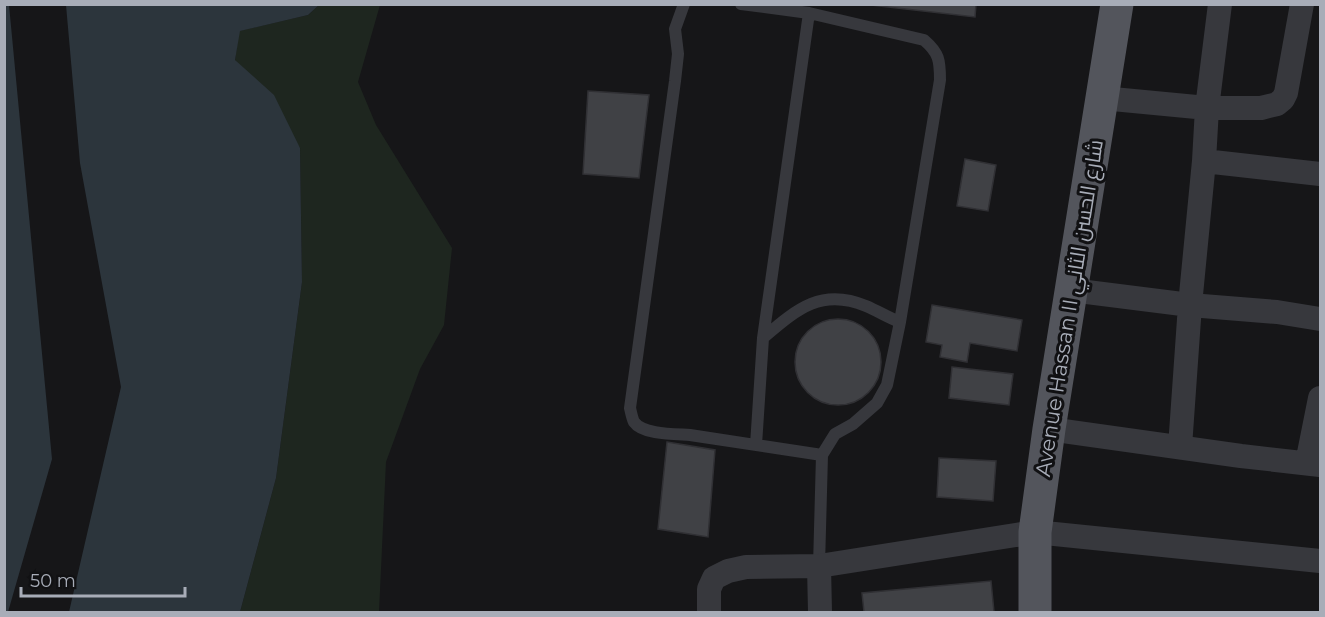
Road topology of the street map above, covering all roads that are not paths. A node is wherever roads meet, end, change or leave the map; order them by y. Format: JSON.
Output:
{"nodes":[{"id":1,"x":684,"y":4,"type":"edge"},
{"id":2,"x":741,"y":4,"type":"edge"},
{"id":3,"x":1117,"y":4,"type":"edge"},
{"id":4,"x":1220,"y":4,"type":"edge"},
{"id":5,"x":1302,"y":4,"type":"edge"},
{"id":6,"x":809,"y":13,"type":"junction"},
{"id":7,"x":1102,"y":98,"type":"junction"},
{"id":8,"x":1207,"y":108,"type":"junction"},
{"id":9,"x":1204,"y":161,"type":"junction"},
{"id":10,"x":1320,"y":174,"type":"edge"},
{"id":11,"x":1071,"y":290,"type":"junction"},
{"id":12,"x":1190,"y":305,"type":"junction"},
{"id":13,"x":1320,"y":319,"type":"edge"},
{"id":14,"x":900,"y":322,"type":"junction"},
{"id":15,"x":763,"y":338,"type":"junction"},
{"id":16,"x":1320,"y":398,"type":"edge"},
{"id":17,"x":1049,"y":429,"type":"junction"},
{"id":18,"x":756,"y":445,"type":"junction"},
{"id":19,"x":1180,"y":447,"type":"junction"},
{"id":20,"x":822,"y":455,"type":"junction"},
{"id":21,"x":1314,"y":464,"type":"edge"},
{"id":22,"x":1035,"y":532,"type":"junction"},
{"id":23,"x":1320,"y":561,"type":"edge"},
{"id":24,"x":819,"y":566,"type":"junction"},
{"id":25,"x":709,"y":612,"type":"edge"},
{"id":26,"x":820,"y":612,"type":"edge"},
{"id":27,"x":1035,"y":612,"type":"edge"}],
"edges":[{"from":1,"to":18,"type":"lane"},
{"from":2,"to":6,"type":"lane"},
{"from":3,"to":7,"type":"main road","name":"Avenue Hassan II شارع الحسن الثاني"},
{"from":4,"to":8,"type":"street"},
{"from":5,"to":8,"type":"street"},
{"from":6,"to":14,"type":"lane"},
{"from":6,"to":15,"type":"lane"},
{"from":7,"to":8,"type":"street"},
{"from":7,"to":11,"type":"main road","name":"Avenue Hassan II شارع الحسن الثاني"},
{"from":8,"to":9,"type":"street"},
{"from":9,"to":10,"type":"street"},
{"from":9,"to":12,"type":"street"},
{"from":11,"to":12,"type":"street"},
{"from":11,"to":17,"type":"main road","name":"Avenue Hassan II شارع الحسن الثاني"},
{"from":12,"to":13,"type":"street"},
{"from":12,"to":19,"type":"street"},
{"from":14,"to":15,"type":"lane"},
{"from":14,"to":20,"type":"lane"},
{"from":15,"to":18,"type":"lane"},
{"from":16,"to":21,"type":"street"},
{"from":17,"to":19,"type":"street"},
{"from":17,"to":22,"type":"main road","name":"Avenue Hassan II شارع الحسن الثاني"},
{"from":18,"to":20,"type":"lane"},
{"from":19,"to":21,"type":"street"},
{"from":20,"to":24,"type":"lane"},
{"from":22,"to":23,"type":"street"},
{"from":22,"to":24,"type":"street"},
{"from":22,"to":27,"type":"main road","name":"Avenue Hassan II شارع الحسن الثاني"},
{"from":24,"to":25,"type":"street"},
{"from":24,"to":26,"type":"street"}]}
